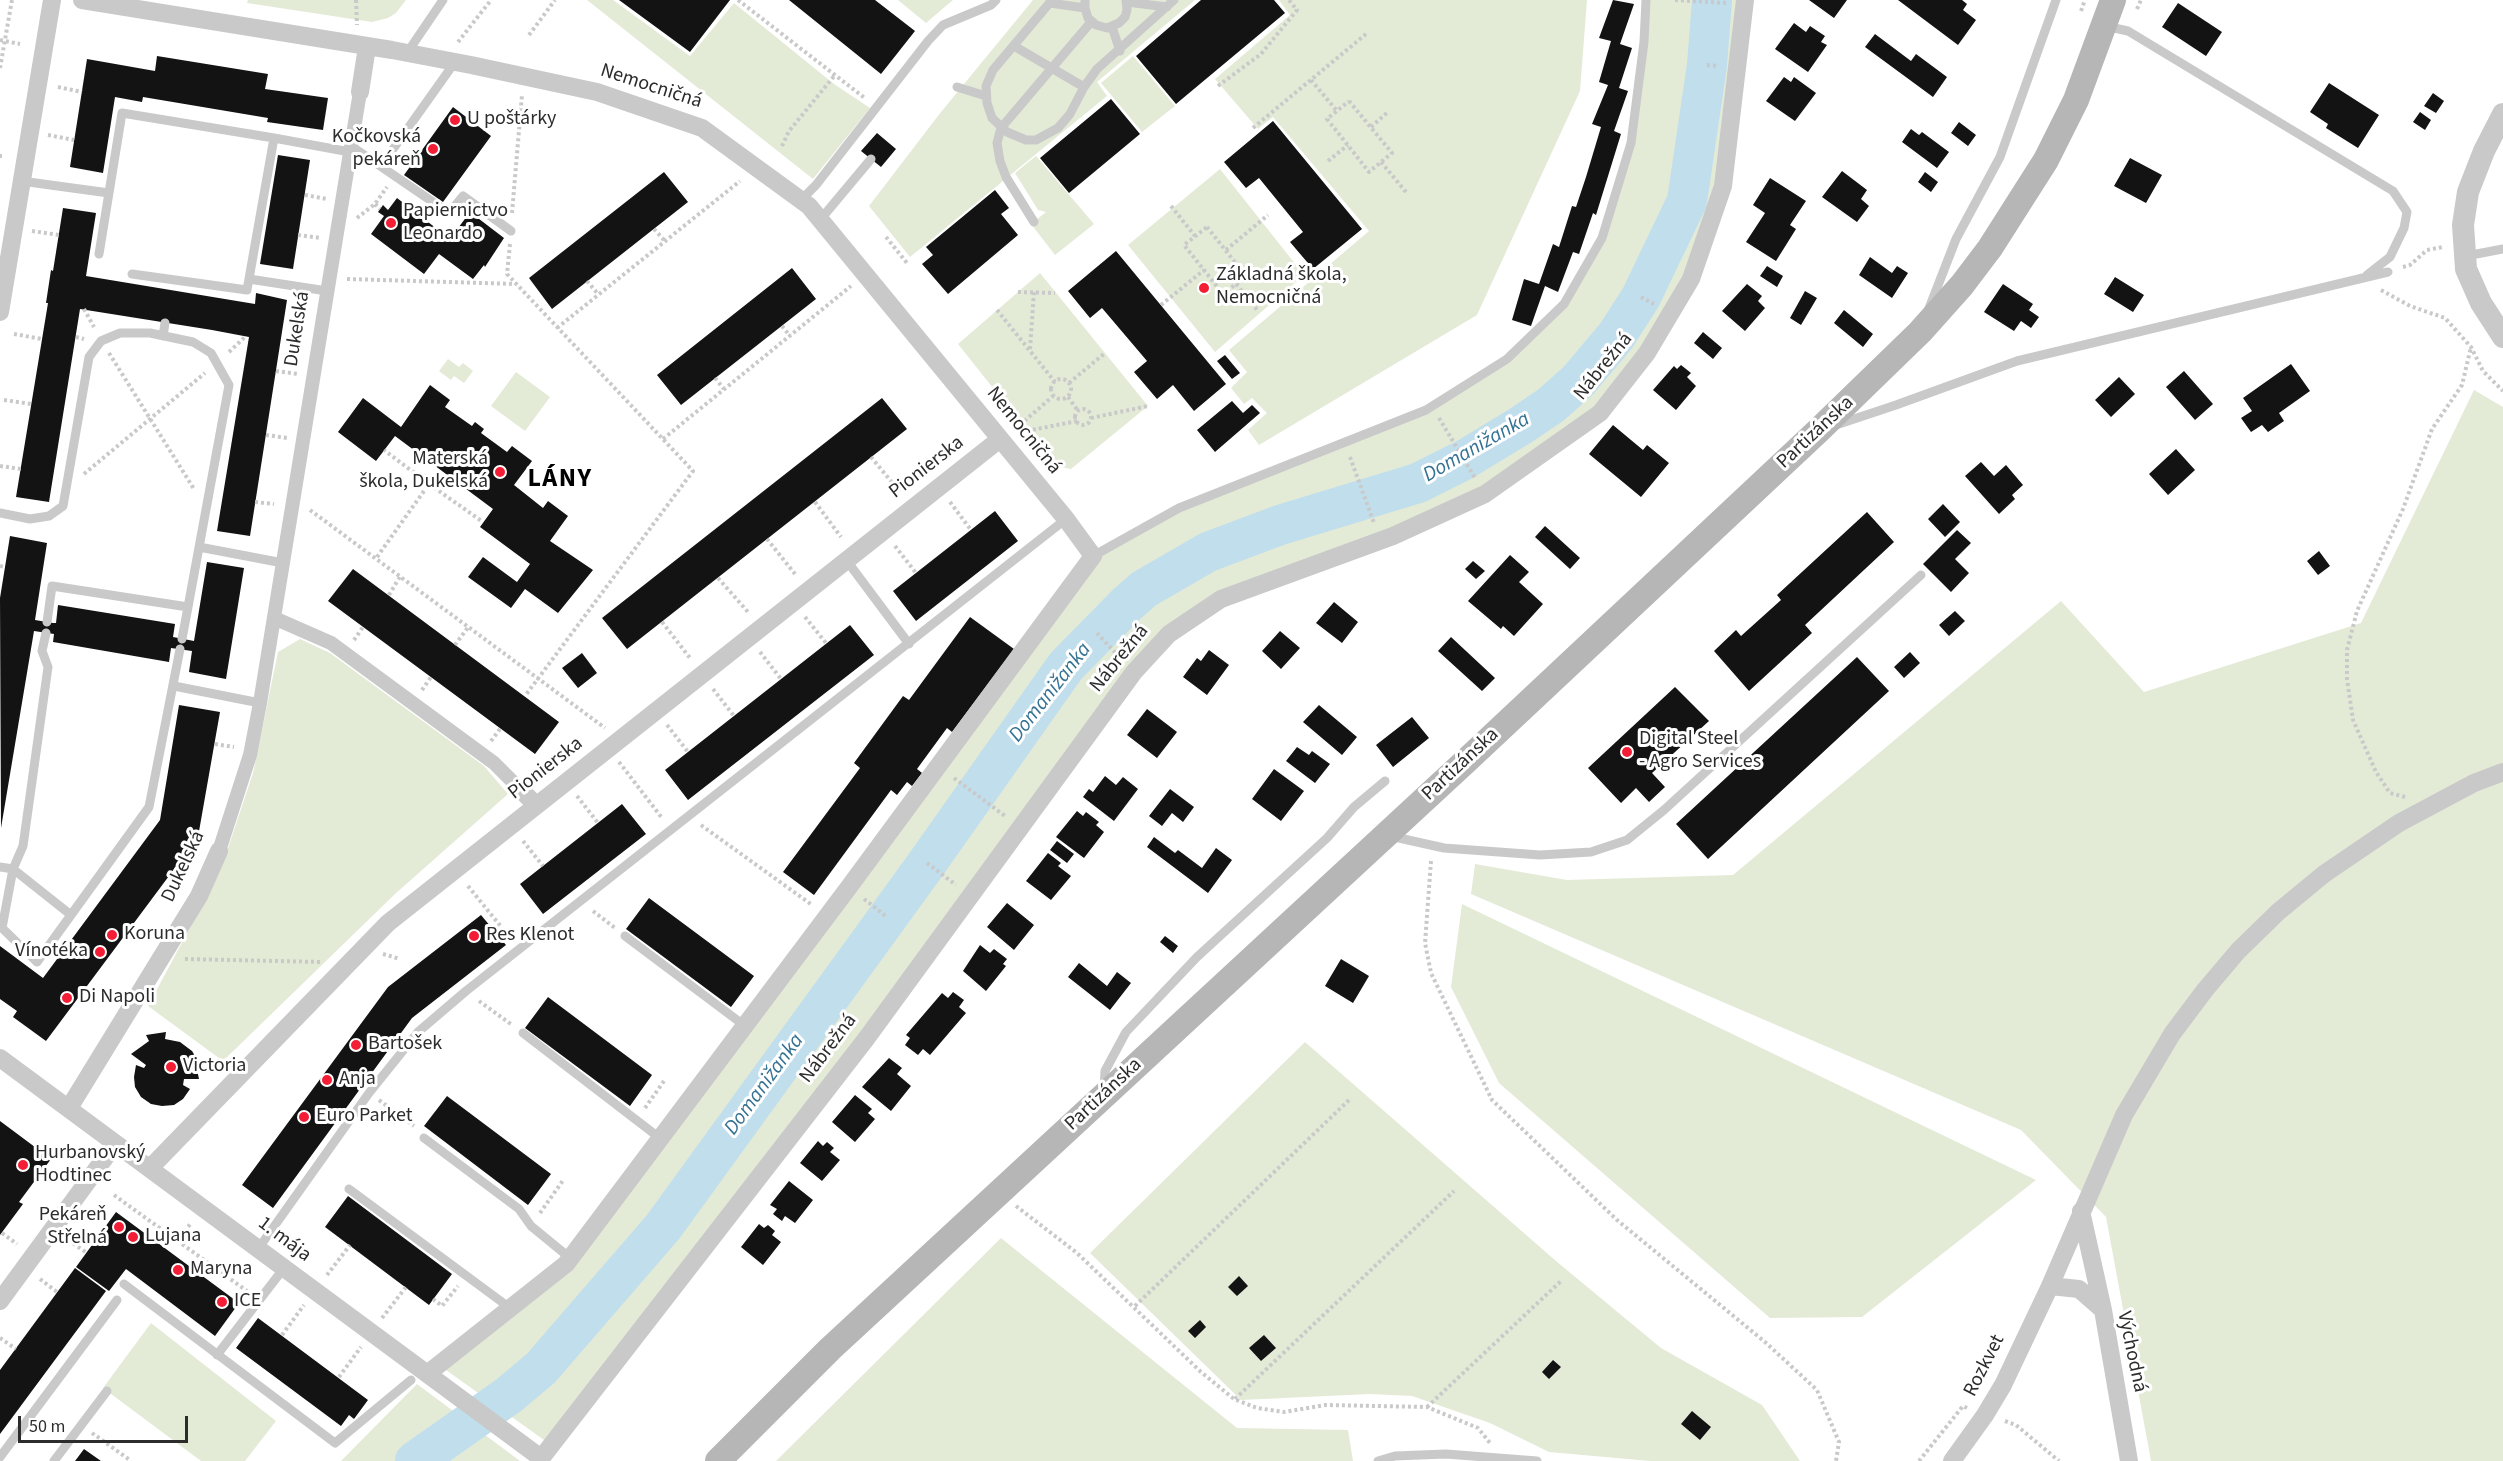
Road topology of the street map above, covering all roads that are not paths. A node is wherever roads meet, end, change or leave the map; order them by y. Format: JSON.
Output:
{"nodes":[{"id":1,"x":52,"y":0,"type":"edge"},
{"id":2,"x":82,"y":0,"type":"edge"},
{"id":3,"x":443,"y":0,"type":"edge"},
{"id":4,"x":996,"y":0,"type":"edge"},
{"id":5,"x":1646,"y":0,"type":"edge"},
{"id":6,"x":2056,"y":0,"type":"edge"},
{"id":7,"x":2113,"y":0,"type":"edge"},
{"id":8,"x":1127,"y":1,"type":"edge"},
{"id":9,"x":1051,"y":2,"type":"edge"},
{"id":10,"x":1745,"y":2,"type":"edge"},
{"id":11,"x":1170,"y":3,"type":"edge"},
{"id":12,"x":1085,"y":4,"type":"edge"},
{"id":13,"x":1091,"y":22,"type":"junction"},
{"id":14,"x":2104,"y":25,"type":"junction"},
{"id":15,"x":1112,"y":27,"type":"junction"},
{"id":16,"x":1014,"y":46,"type":"junction"},
{"id":17,"x":367,"y":47,"type":"junction"},
{"id":18,"x":1120,"y":51,"type":"junction"},
{"id":19,"x":407,"y":53,"type":"junction"},
{"id":20,"x":455,"y":62,"type":"junction"},
{"id":21,"x":1052,"y":69,"type":"junction"},
{"id":22,"x":957,"y":87,"type":"dead end"},
{"id":23,"x":1084,"y":87,"type":"junction"},
{"id":24,"x":360,"y":92,"type":"joint"},
{"id":25,"x":986,"y":96,"type":"junction"},
{"id":26,"x":2503,"y":114,"type":"edge"},
{"id":27,"x":1001,"y":128,"type":"junction"},
{"id":28,"x":274,"y":138,"type":"junction"},
{"id":29,"x":350,"y":149,"type":"junction"},
{"id":30,"x":391,"y":152,"type":"dead end"},
{"id":31,"x":871,"y":159,"type":"dead end"},
{"id":32,"x":21,"y":181,"type":"junction"},
{"id":33,"x":109,"y":193,"type":"junction"},
{"id":34,"x":801,"y":200,"type":"junction"},
{"id":35,"x":820,"y":220,"type":"junction"},
{"id":36,"x":1034,"y":222,"type":"dead end"},
{"id":37,"x":511,"y":231,"type":"road end"},
{"id":38,"x":2503,"y":249,"type":"edge"},
{"id":39,"x":99,"y":254,"type":"dead end"},
{"id":40,"x":2464,"y":257,"type":"junction"},
{"id":41,"x":2388,"y":272,"type":"road end"},
{"id":42,"x":132,"y":274,"type":"dead end"},
{"id":43,"x":2365,"y":276,"type":"junction"},
{"id":44,"x":172,"y":279,"type":"junction"},
{"id":45,"x":249,"y":279,"type":"junction"},
{"id":46,"x":328,"y":285,"type":"junction"},
{"id":47,"x":171,"y":290,"type":"dead end"},
{"id":48,"x":0,"y":312,"type":"edge"},
{"id":49,"x":165,"y":323,"type":"dead end"},
{"id":50,"x":1920,"y":332,"type":"junction"},
{"id":51,"x":163,"y":336,"type":"junction"},
{"id":52,"x":2503,"y":337,"type":"edge"},
{"id":53,"x":1819,"y":430,"type":"junction"},
{"id":54,"x":1000,"y":439,"type":"junction"},
{"id":55,"x":0,"y":513,"type":"edge"},
{"id":56,"x":1066,"y":519,"type":"junction"},
{"id":57,"x":199,"y":547,"type":"junction"},
{"id":58,"x":1093,"y":556,"type":"junction"},
{"id":59,"x":847,"y":561,"type":"junction"},
{"id":60,"x":283,"y":563,"type":"junction"},
{"id":61,"x":1921,"y":575,"type":"dead end"},
{"id":62,"x":188,"y":608,"type":"junction"},
{"id":63,"x":274,"y":618,"type":"junction"},
{"id":64,"x":47,"y":622,"type":"dead end"},
{"id":65,"x":46,"y":633,"type":"dead end"},
{"id":66,"x":182,"y":639,"type":"dead end"},
{"id":67,"x":909,"y":644,"type":"junction"},
{"id":68,"x":180,"y":649,"type":"dead end"},
{"id":69,"x":174,"y":686,"type":"junction"},
{"id":70,"x":260,"y":703,"type":"junction"},
{"id":71,"x":2503,"y":772,"type":"edge"},
{"id":72,"x":1385,"y":781,"type":"dead end"},
{"id":73,"x":522,"y":791,"type":"joint"},
{"id":74,"x":536,"y":805,"type":"junction"},
{"id":75,"x":1385,"y":835,"type":"junction"},
{"id":76,"x":219,"y":851,"type":"joint"},
{"id":77,"x":0,"y":867,"type":"edge"},
{"id":78,"x":13,"y":869,"type":"junction"},
{"id":79,"x":71,"y":915,"type":"junction"},
{"id":80,"x":625,"y":936,"type":"dead end"},
{"id":81,"x":745,"y":1026,"type":"junction"},
{"id":82,"x":524,"y":1033,"type":"road end"},
{"id":83,"x":0,"y":1058,"type":"edge"},
{"id":84,"x":1104,"y":1095,"type":"junction"},
{"id":85,"x":69,"y":1108,"type":"junction"},
{"id":86,"x":424,"y":1138,"type":"road end"},
{"id":87,"x":661,"y":1139,"type":"junction"},
{"id":88,"x":116,"y":1144,"type":"junction"},
{"id":89,"x":150,"y":1168,"type":"junction"},
{"id":90,"x":349,"y":1189,"type":"dead end"},
{"id":91,"x":2081,"y":1211,"type":"junction"},
{"id":92,"x":258,"y":1249,"type":"junction"},
{"id":93,"x":570,"y":1258,"type":"junction"},
{"id":94,"x":284,"y":1268,"type":"junction"},
{"id":95,"x":124,"y":1284,"type":"dead end"},
{"id":96,"x":2050,"y":1286,"type":"junction"},
{"id":97,"x":117,"y":1300,"type":"dead end"},
{"id":98,"x":0,"y":1301,"type":"edge"},
{"id":99,"x":510,"y":1308,"type":"junction"},
{"id":100,"x":2103,"y":1310,"type":"junction"},
{"id":101,"x":218,"y":1355,"type":"junction"},
{"id":102,"x":419,"y":1377,"type":"junction"},
{"id":103,"x":107,"y":1391,"type":"dead end"},
{"id":104,"x":0,"y":1457,"type":"edge"},
{"id":105,"x":541,"y":1460,"type":"edge"},
{"id":106,"x":54,"y":1461,"type":"edge"},
{"id":107,"x":718,"y":1461,"type":"edge"},
{"id":108,"x":1378,"y":1461,"type":"edge"},
{"id":109,"x":1537,"y":1461,"type":"edge"},
{"id":110,"x":1952,"y":1461,"type":"edge"},
{"id":111,"x":2129,"y":1461,"type":"edge"}],
"edges":[{"from":1,"to":32,"type":"street"},
{"from":2,"to":17,"type":"street","name":"Nemocničná"},
{"from":3,"to":19,"type":"lane"},
{"from":4,"to":34,"type":"lane"},
{"from":5,"to":58,"type":"lane"},
{"from":6,"to":50,"type":"lane"},
{"from":7,"to":14,"type":"main road","name":"Partizánska"},
{"from":8,"to":11,"type":"lane"},
{"from":8,"to":15,"type":"lane"},
{"from":9,"to":12,"type":"lane"},
{"from":9,"to":16,"type":"lane"},
{"from":10,"to":105,"type":"street","name":"Nábrežná"},
{"from":11,"to":18,"type":"lane"},
{"from":12,"to":13,"type":"lane"},
{"from":13,"to":15,"type":"lane"},
{"from":13,"to":21,"type":"lane"},
{"from":14,"to":43,"type":"lane"},
{"from":14,"to":50,"type":"main road","name":"Partizánska"},
{"from":15,"to":18,"type":"lane"},
{"from":16,"to":21,"type":"lane"},
{"from":16,"to":25,"type":"lane"},
{"from":17,"to":19,"type":"street","name":"Nemocničná"},
{"from":17,"to":24,"type":"street","name":"Dukelská"},
{"from":18,"to":23,"type":"lane"},
{"from":19,"to":20,"type":"street","name":"Nemocničná"},
{"from":20,"to":30,"type":"lane"},
{"from":20,"to":34,"type":"street","name":"Nemocničná"},
{"from":21,"to":23,"type":"lane"},
{"from":21,"to":27,"type":"lane"},
{"from":22,"to":25,"type":"lane"},
{"from":23,"to":27,"type":"lane"},
{"from":24,"to":29,"type":"street","name":"Dukelská"},
{"from":25,"to":27,"type":"lane"},
{"from":26,"to":40,"type":"street"},
{"from":27,"to":36,"type":"lane"},
{"from":28,"to":29,"type":"lane"},
{"from":28,"to":33,"type":"lane"},
{"from":28,"to":45,"type":"lane"},
{"from":29,"to":37,"type":"lane"},
{"from":29,"to":46,"type":"street","name":"Dukelská"},
{"from":31,"to":35,"type":"lane"},
{"from":32,"to":33,"type":"lane"},
{"from":32,"to":48,"type":"street"},
{"from":33,"to":39,"type":"lane"},
{"from":34,"to":35,"type":"street","name":"Nemocničná"},
{"from":35,"to":54,"type":"street","name":"Nemocničná"},
{"from":38,"to":40,"type":"lane"},
{"from":40,"to":52,"type":"street"},
{"from":41,"to":43,"type":"lane"},
{"from":42,"to":44,"type":"lane"},
{"from":43,"to":53,"type":"lane"},
{"from":44,"to":45,"type":"lane"},
{"from":44,"to":47,"type":"lane"},
{"from":45,"to":46,"type":"lane"},
{"from":46,"to":60,"type":"street","name":"Dukelská"},
{"from":49,"to":51,"type":"lane"},
{"from":50,"to":53,"type":"main road","name":"Partizánska"},
{"from":51,"to":55,"type":"lane"},
{"from":51,"to":57,"type":"lane"},
{"from":53,"to":75,"type":"main road","name":"Partizánska"},
{"from":54,"to":56,"type":"street","name":"Nemocničná"},
{"from":54,"to":59,"type":"street","name":"Pionierska"},
{"from":56,"to":58,"type":"street","name":"Nemocničná"},
{"from":56,"to":67,"type":"lane"},
{"from":57,"to":60,"type":"lane"},
{"from":57,"to":62,"type":"lane"},
{"from":58,"to":81,"type":"street"},
{"from":59,"to":67,"type":"lane"},
{"from":59,"to":74,"type":"street","name":"Pionierska"},
{"from":60,"to":63,"type":"street","name":"Dukelská"},
{"from":61,"to":75,"type":"lane"},
{"from":62,"to":64,"type":"lane"},
{"from":62,"to":66,"type":"lane"},
{"from":63,"to":70,"type":"street","name":"Dukelská"},
{"from":63,"to":73,"type":"street"},
{"from":65,"to":78,"type":"lane"},
{"from":67,"to":92,"type":"lane"},
{"from":68,"to":69,"type":"lane"},
{"from":69,"to":70,"type":"lane"},
{"from":69,"to":79,"type":"lane"},
{"from":70,"to":76,"type":"street","name":"Dukelská"},
{"from":71,"to":91,"type":"street","name":"Rozkvet"},
{"from":72,"to":84,"type":"lane"},
{"from":73,"to":74,"type":"street"},
{"from":74,"to":89,"type":"street","name":"Pionierska"},
{"from":75,"to":84,"type":"main road","name":"Partizánska"},
{"from":76,"to":85,"type":"street","name":"Dukelská"},
{"from":77,"to":78,"type":"lane"},
{"from":78,"to":79,"type":"lane"},
{"from":78,"to":79,"type":"lane"},
{"from":80,"to":81,"type":"lane"},
{"from":81,"to":87,"type":"street"},
{"from":82,"to":87,"type":"lane"},
{"from":83,"to":85,"type":"street","name":"1. mája"},
{"from":84,"to":107,"type":"main road","name":"Partizánska"},
{"from":85,"to":88,"type":"street","name":"1. mája"},
{"from":86,"to":93,"type":"lane"},
{"from":87,"to":93,"type":"street"},
{"from":88,"to":89,"type":"street","name":"1. mája"},
{"from":88,"to":98,"type":"street"},
{"from":89,"to":92,"type":"street","name":"1. mája"},
{"from":90,"to":99,"type":"lane"},
{"from":91,"to":96,"type":"street","name":"Rozkvet"},
{"from":91,"to":100,"type":"street"},
{"from":92,"to":94,"type":"street","name":"1. mája"},
{"from":93,"to":99,"type":"street"},
{"from":94,"to":101,"type":"lane"},
{"from":94,"to":102,"type":"street","name":"1. mája"},
{"from":95,"to":101,"type":"lane"},
{"from":96,"to":100,"type":"street","name":"Východná"},
{"from":96,"to":110,"type":"street","name":"Rozkvet"},
{"from":97,"to":104,"type":"lane"},
{"from":99,"to":102,"type":"street"},
{"from":100,"to":111,"type":"street","name":"Východná"},
{"from":101,"to":102,"type":"lane"},
{"from":102,"to":105,"type":"street","name":"1. mája"},
{"from":103,"to":106,"type":"lane"},
{"from":108,"to":109,"type":"lane"}]}
